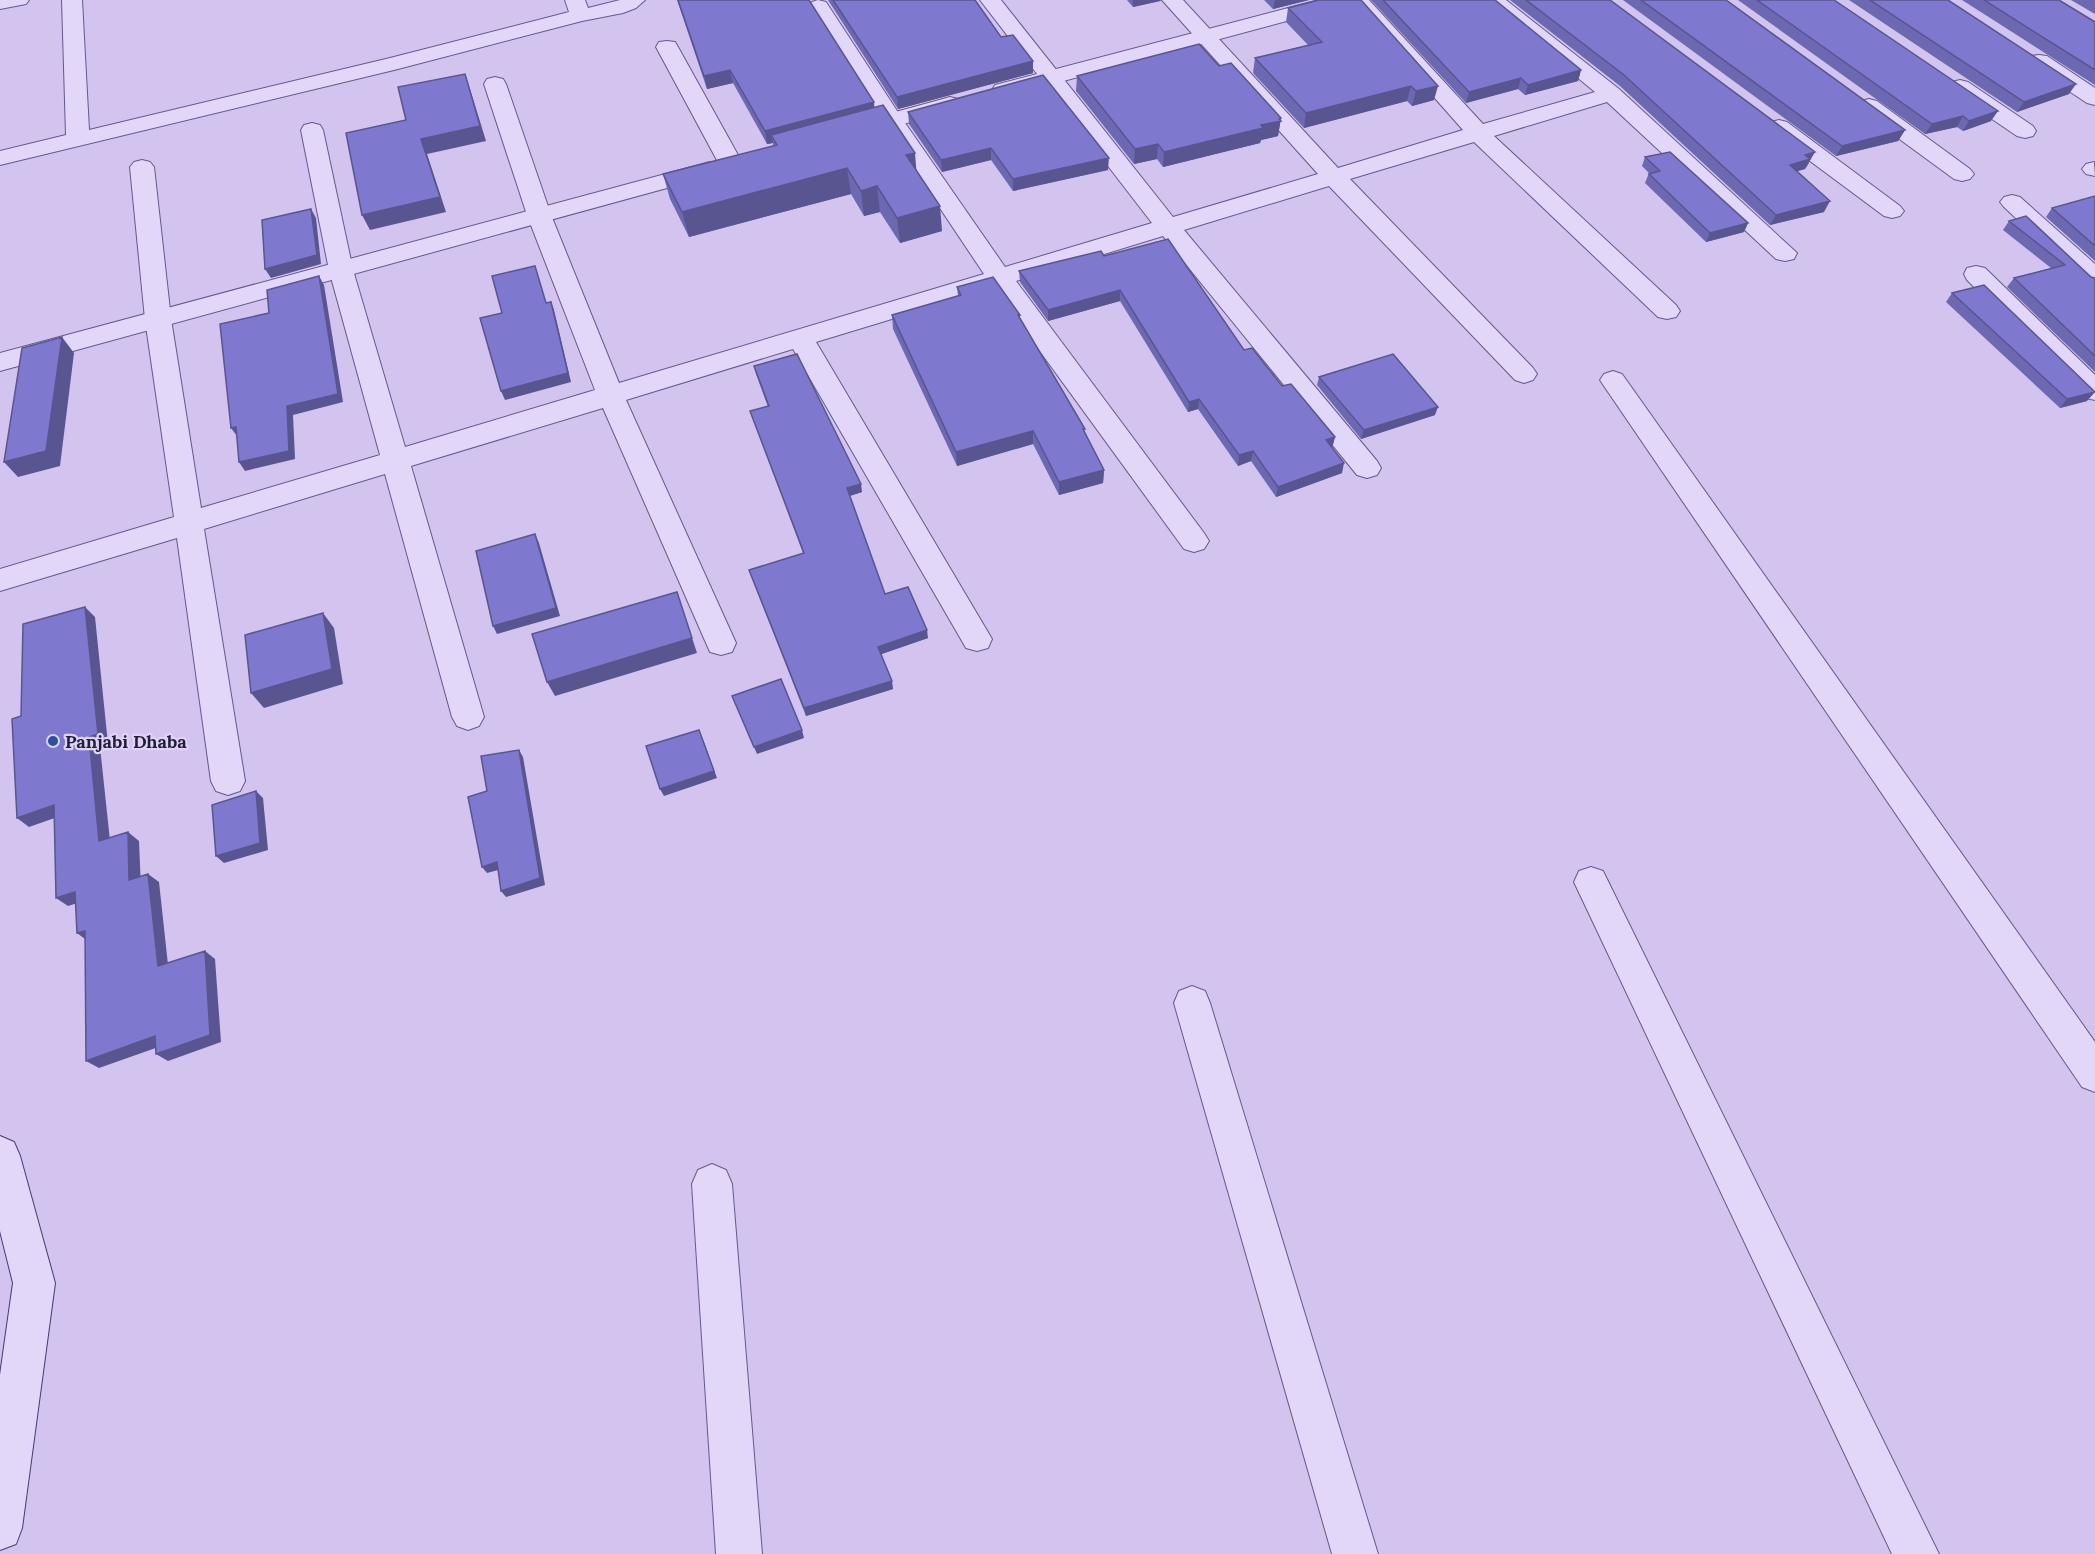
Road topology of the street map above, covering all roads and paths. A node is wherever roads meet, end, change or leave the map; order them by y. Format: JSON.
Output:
{"nodes":[{"id":1,"x":19,"y":0,"type":"edge"},
{"id":2,"x":72,"y":0,"type":"edge"},
{"id":3,"x":634,"y":0,"type":"edge"},
{"id":4,"x":990,"y":0,"type":"edge"},
{"id":5,"x":1172,"y":0,"type":"edge"},
{"id":6,"x":1343,"y":0,"type":"edge"},
{"id":7,"x":1358,"y":0,"type":"edge"},
{"id":8,"x":1493,"y":0,"type":"edge"},
{"id":9,"x":0,"y":1,"type":"edge"},
{"id":10,"x":819,"y":6,"type":"dead end"},
{"id":11,"x":578,"y":7,"type":"edge"},
{"id":12,"x":1204,"y":35,"type":"junction"},
{"id":13,"x":667,"y":47,"type":"dead end"},
{"id":14,"x":2019,"y":49,"type":"edge"},
{"id":15,"x":1051,"y":77,"type":"junction"},
{"id":16,"x":1948,"y":78,"type":"edge"},
{"id":17,"x":495,"y":84,"type":"dead end"},
{"id":18,"x":1611,"y":94,"type":"junction"},
{"id":19,"x":1856,"y":97,"type":"edge"},
{"id":20,"x":2095,"y":98,"type":"edge"},
{"id":21,"x":1758,"y":112,"type":"edge"},
{"id":22,"x":892,"y":120,"type":"junction"},
{"id":23,"x":312,"y":130,"type":"dead end"},
{"id":24,"x":2025,"y":130,"type":"dead end"},
{"id":25,"x":1478,"y":133,"type":"junction"},
{"id":26,"x":823,"y":139,"type":"edge"},
{"id":27,"x":78,"y":140,"type":"junction"},
{"id":28,"x":754,"y":157,"type":"edge"},
{"id":29,"x":0,"y":158,"type":"edge"},
{"id":30,"x":731,"y":164,"type":"junction"},
{"id":31,"x":142,"y":167,"type":"dead end"},
{"id":32,"x":1962,"y":174,"type":"dead end"},
{"id":33,"x":1334,"y":177,"type":"junction"},
{"id":34,"x":2012,"y":202,"type":"dead end"},
{"id":35,"x":1892,"y":211,"type":"dead end"},
{"id":36,"x":539,"y":215,"type":"junction"},
{"id":37,"x":1168,"y":227,"type":"junction"},
{"id":38,"x":1785,"y":253,"type":"dead end"},
{"id":39,"x":341,"y":270,"type":"junction"},
{"id":40,"x":1976,"y":274,"type":"dead end"},
{"id":41,"x":1000,"y":278,"type":"junction"},
{"id":42,"x":2095,"y":278,"type":"edge"},
{"id":43,"x":1668,"y":311,"type":"dead end"},
{"id":44,"x":158,"y":319,"type":"junction"},
{"id":45,"x":800,"y":338,"type":"junction"},
{"id":46,"x":0,"y":362,"type":"edge"},
{"id":47,"x":1524,"y":374,"type":"dead end"},
{"id":48,"x":1613,"y":380,"type":"dead end"},
{"id":49,"x":2095,"y":390,"type":"edge"},
{"id":50,"x":611,"y":396,"type":"junction"},
{"id":51,"x":396,"y":460,"type":"junction"},
{"id":52,"x":1367,"y":468,"type":"dead end"},
{"id":53,"x":188,"y":524,"type":"junction"},
{"id":54,"x":1194,"y":541,"type":"dead end"},
{"id":55,"x":0,"y":580,"type":"edge"},
{"id":56,"x":977,"y":639,"type":"dead end"},
{"id":57,"x":721,"y":643,"type":"dead end"},
{"id":58,"x":468,"y":717,"type":"dead end"},
{"id":59,"x":228,"y":781,"type":"dead end"},
{"id":60,"x":1591,"y":882,"type":"dead end"},
{"id":61,"x":1192,"y":1003,"type":"dead end"},
{"id":62,"x":2095,"y":1074,"type":"edge"},
{"id":63,"x":0,"y":1156,"type":"edge"},
{"id":64,"x":712,"y":1184,"type":"dead end"},
{"id":65,"x":0,"y":1528,"type":"edge"},
{"id":66,"x":739,"y":1554,"type":"edge"},
{"id":67,"x":1355,"y":1554,"type":"edge"},
{"id":68,"x":1916,"y":1554,"type":"edge"}],
"edges":[{"from":1,"to":9,"type":"street"},
{"from":2,"to":27,"type":"street"},
{"from":3,"to":11,"type":"street"},
{"from":4,"to":15,"type":"street"},
{"from":5,"to":12,"type":"street"},
{"from":6,"to":12,"type":"street"},
{"from":7,"to":25,"type":"street"},
{"from":8,"to":18,"type":"street"},
{"from":10,"to":22,"type":"street"},
{"from":11,"to":27,"type":"street"},
{"from":12,"to":15,"type":"street"},
{"from":12,"to":33,"type":"street"},
{"from":13,"to":30,"type":"street"},
{"from":14,"to":20,"type":"street"},
{"from":15,"to":22,"type":"street"},
{"from":15,"to":37,"type":"street"},
{"from":16,"to":24,"type":"street"},
{"from":17,"to":36,"type":"street"},
{"from":18,"to":25,"type":"street"},
{"from":18,"to":38,"type":"street"},
{"from":19,"to":32,"type":"street"},
{"from":21,"to":35,"type":"street"},
{"from":22,"to":26,"type":"street"},
{"from":22,"to":41,"type":"street"},
{"from":23,"to":39,"type":"street"},
{"from":25,"to":33,"type":"street"},
{"from":25,"to":43,"type":"street"},
{"from":27,"to":29,"type":"street"},
{"from":28,"to":30,"type":"street"},
{"from":30,"to":36,"type":"street"},
{"from":31,"to":44,"type":"street"},
{"from":33,"to":37,"type":"street"},
{"from":33,"to":47,"type":"street"},
{"from":34,"to":42,"type":"street"},
{"from":36,"to":39,"type":"street"},
{"from":36,"to":50,"type":"street"},
{"from":37,"to":41,"type":"street"},
{"from":37,"to":52,"type":"street"},
{"from":39,"to":44,"type":"street"},
{"from":39,"to":51,"type":"street"},
{"from":40,"to":49,"type":"street"},
{"from":41,"to":45,"type":"street"},
{"from":41,"to":54,"type":"street"},
{"from":44,"to":46,"type":"street"},
{"from":44,"to":53,"type":"street"},
{"from":45,"to":50,"type":"street"},
{"from":45,"to":56,"type":"street"},
{"from":48,"to":62,"type":"street"},
{"from":50,"to":51,"type":"street"},
{"from":50,"to":57,"type":"street"},
{"from":51,"to":53,"type":"street"},
{"from":51,"to":58,"type":"street"},
{"from":53,"to":55,"type":"street"},
{"from":53,"to":59,"type":"street"},
{"from":60,"to":68,"type":"street"},
{"from":61,"to":67,"type":"street"},
{"from":63,"to":65,"type":"street"},
{"from":64,"to":66,"type":"street"}]}
